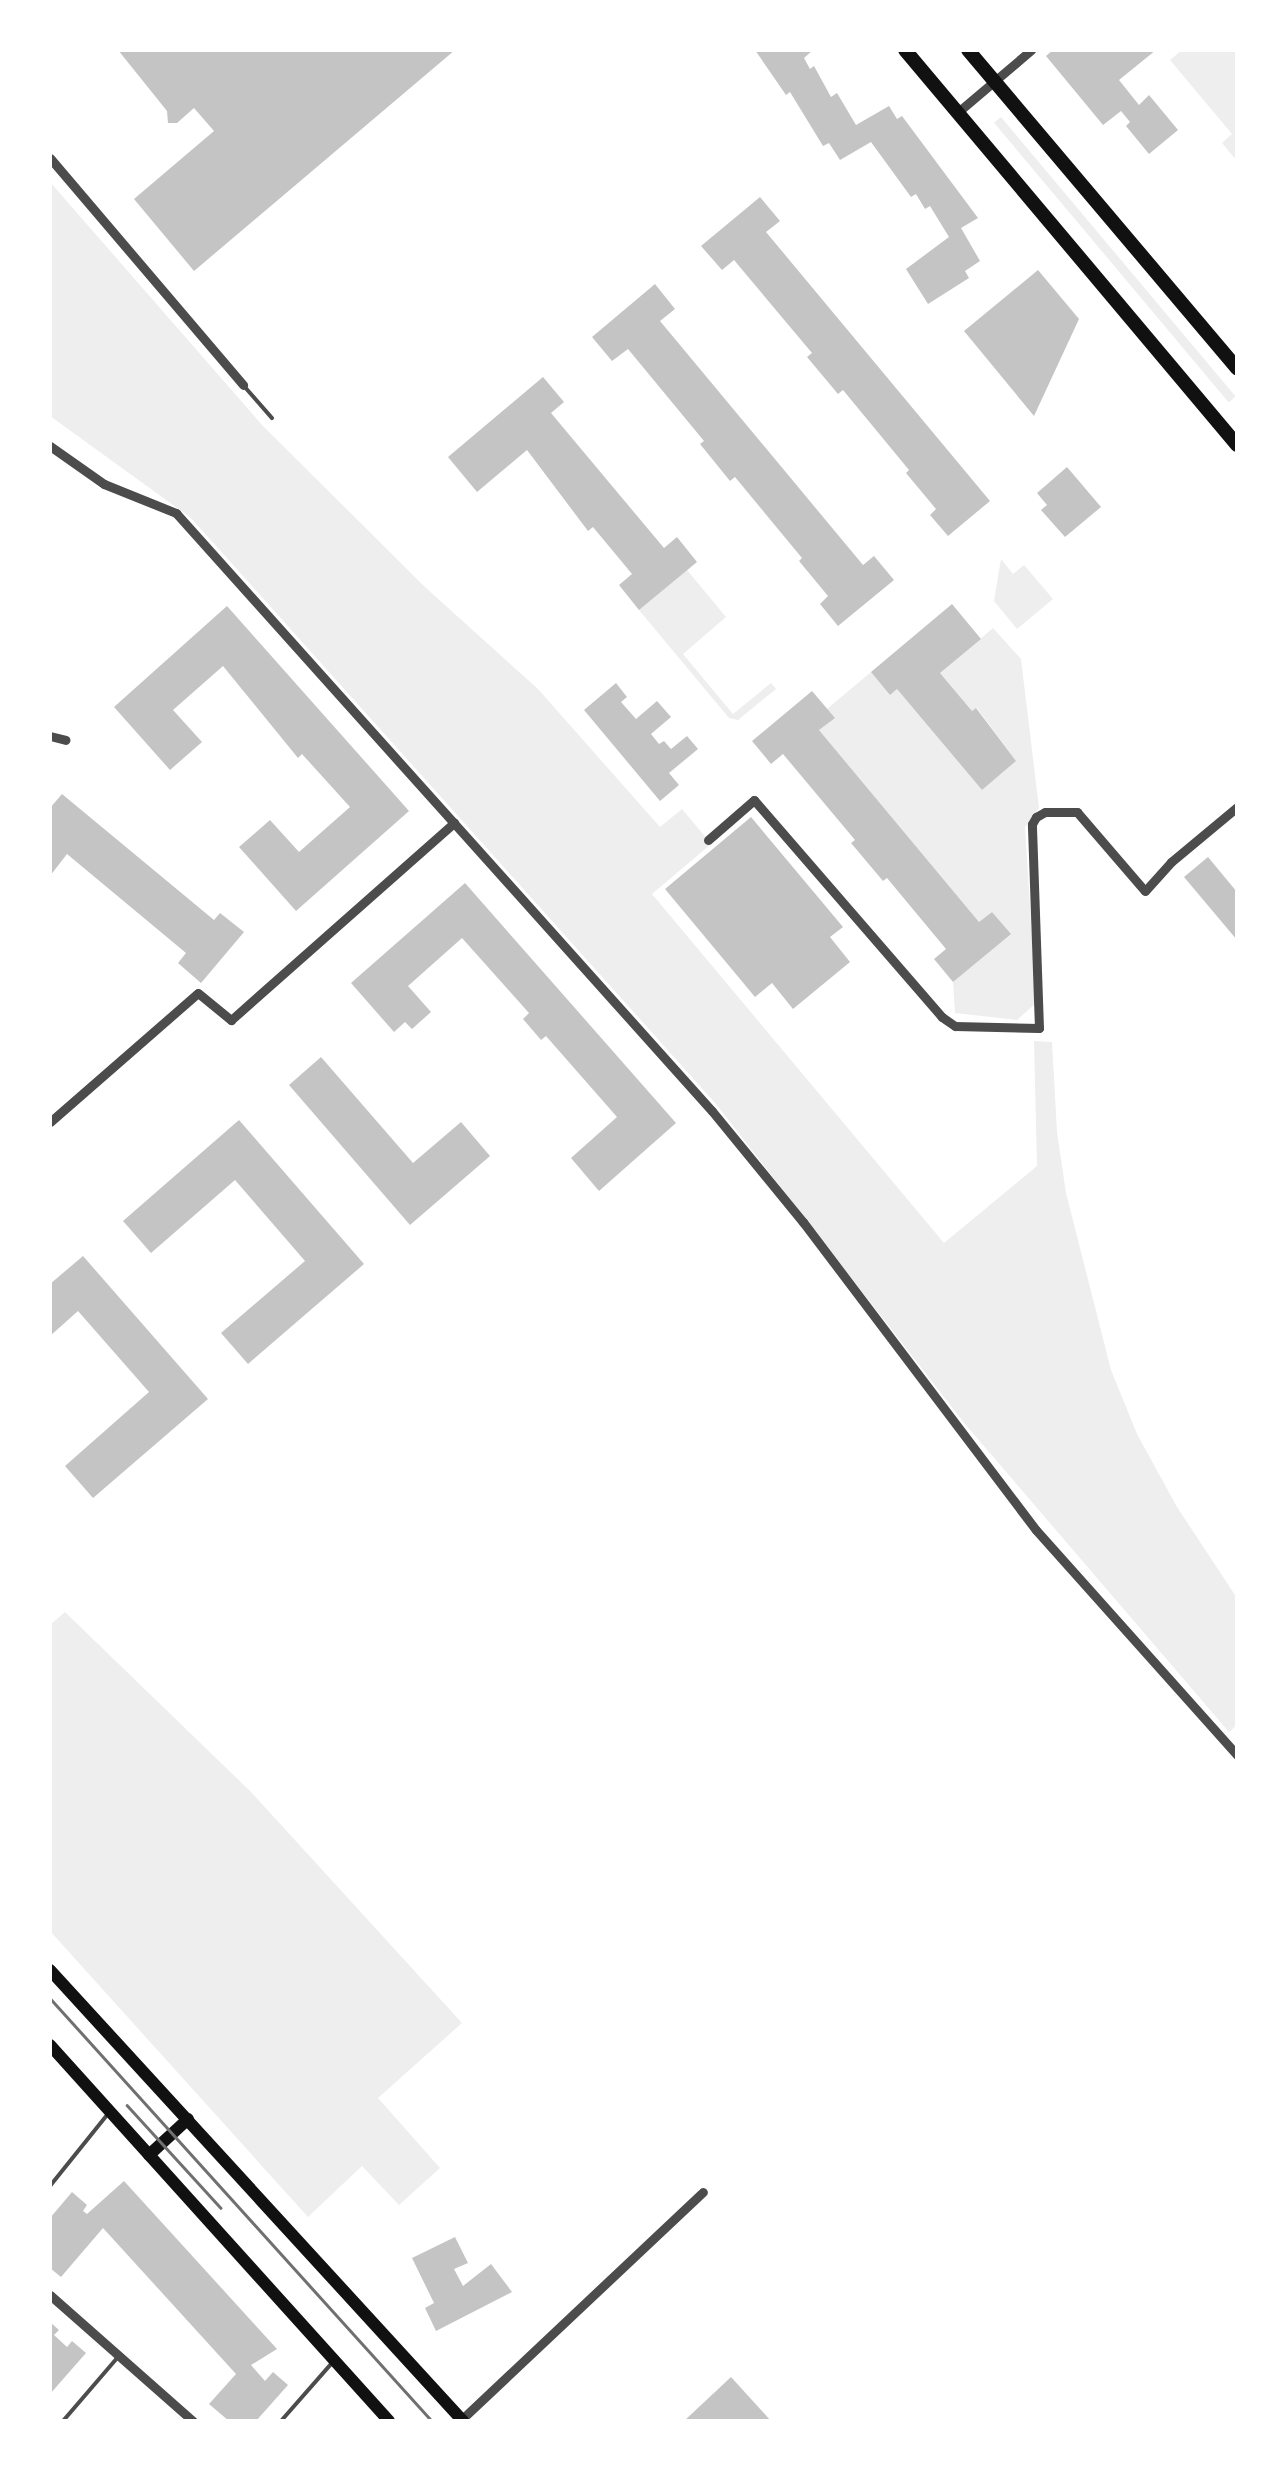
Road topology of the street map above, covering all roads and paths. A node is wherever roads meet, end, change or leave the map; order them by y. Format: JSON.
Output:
{"nodes":[{"id":1,"x":905,"y":50,"type":"edge"},
{"id":2,"x":968,"y":50,"type":"edge"},
{"id":3,"x":1031,"y":50,"type":"edge"},
{"id":4,"x":994,"y":82,"type":"junction"},
{"id":5,"x":958,"y":112,"type":"junction"},
{"id":6,"x":50,"y":158,"type":"edge"},
{"id":7,"x":1237,"y":368,"type":"edge"},
{"id":8,"x":244,"y":385,"type":"joint"},
{"id":9,"x":272,"y":418,"type":"dead end"},
{"id":10,"x":1237,"y":445,"type":"edge"},
{"id":11,"x":50,"y":446,"type":"edge"},
{"id":12,"x":50,"y":736,"type":"edge"},
{"id":13,"x":66,"y":740,"type":"dead end"},
{"id":14,"x":1237,"y":807,"type":"edge"},
{"id":15,"x":454,"y":824,"type":"junction"},
{"id":16,"x":708,"y":840,"type":"dead end"},
{"id":17,"x":50,"y":1122,"type":"edge"},
{"id":18,"x":1237,"y":1755,"type":"edge"},
{"id":19,"x":50,"y":1970,"type":"edge"},
{"id":20,"x":50,"y":2045,"type":"edge"},
{"id":21,"x":110,"y":2112,"type":"junction"},
{"id":22,"x":188,"y":2119,"type":"junction"},
{"id":23,"x":149,"y":2155,"type":"junction"},
{"id":24,"x":50,"y":2186,"type":"edge"},
{"id":25,"x":703,"y":2192,"type":"dead end"},
{"id":26,"x":50,"y":2295,"type":"edge"},
{"id":27,"x":120,"y":2356,"type":"junction"},
{"id":28,"x":335,"y":2360,"type":"junction"},
{"id":29,"x":462,"y":2420,"type":"edge"},
{"id":30,"x":62,"y":2421,"type":"edge"},
{"id":31,"x":193,"y":2421,"type":"edge"},
{"id":32,"x":281,"y":2421,"type":"edge"},
{"id":33,"x":389,"y":2421,"type":"edge"}],
"edges":[{"from":1,"to":5,"type":"main road"},
{"from":2,"to":4,"type":"main road"},
{"from":3,"to":4,"type":"street"},
{"from":4,"to":5,"type":"street"},
{"from":4,"to":7,"type":"main road"},
{"from":5,"to":10,"type":"main road"},
{"from":6,"to":8,"type":"street"},
{"from":8,"to":9,"type":"lane"},
{"from":11,"to":15,"type":"street"},
{"from":12,"to":13,"type":"street"},
{"from":14,"to":16,"type":"street"},
{"from":15,"to":17,"type":"street"},
{"from":15,"to":18,"type":"street"},
{"from":19,"to":22,"type":"main road"},
{"from":20,"to":21,"type":"main road"},
{"from":21,"to":23,"type":"main road"},
{"from":21,"to":24,"type":"lane"},
{"from":22,"to":23,"type":"main road"},
{"from":22,"to":29,"type":"main road"},
{"from":23,"to":28,"type":"main road"},
{"from":25,"to":29,"type":"street"},
{"from":26,"to":27,"type":"street"},
{"from":27,"to":30,"type":"lane"},
{"from":27,"to":31,"type":"street"},
{"from":28,"to":32,"type":"lane"},
{"from":28,"to":33,"type":"main road"}]}
